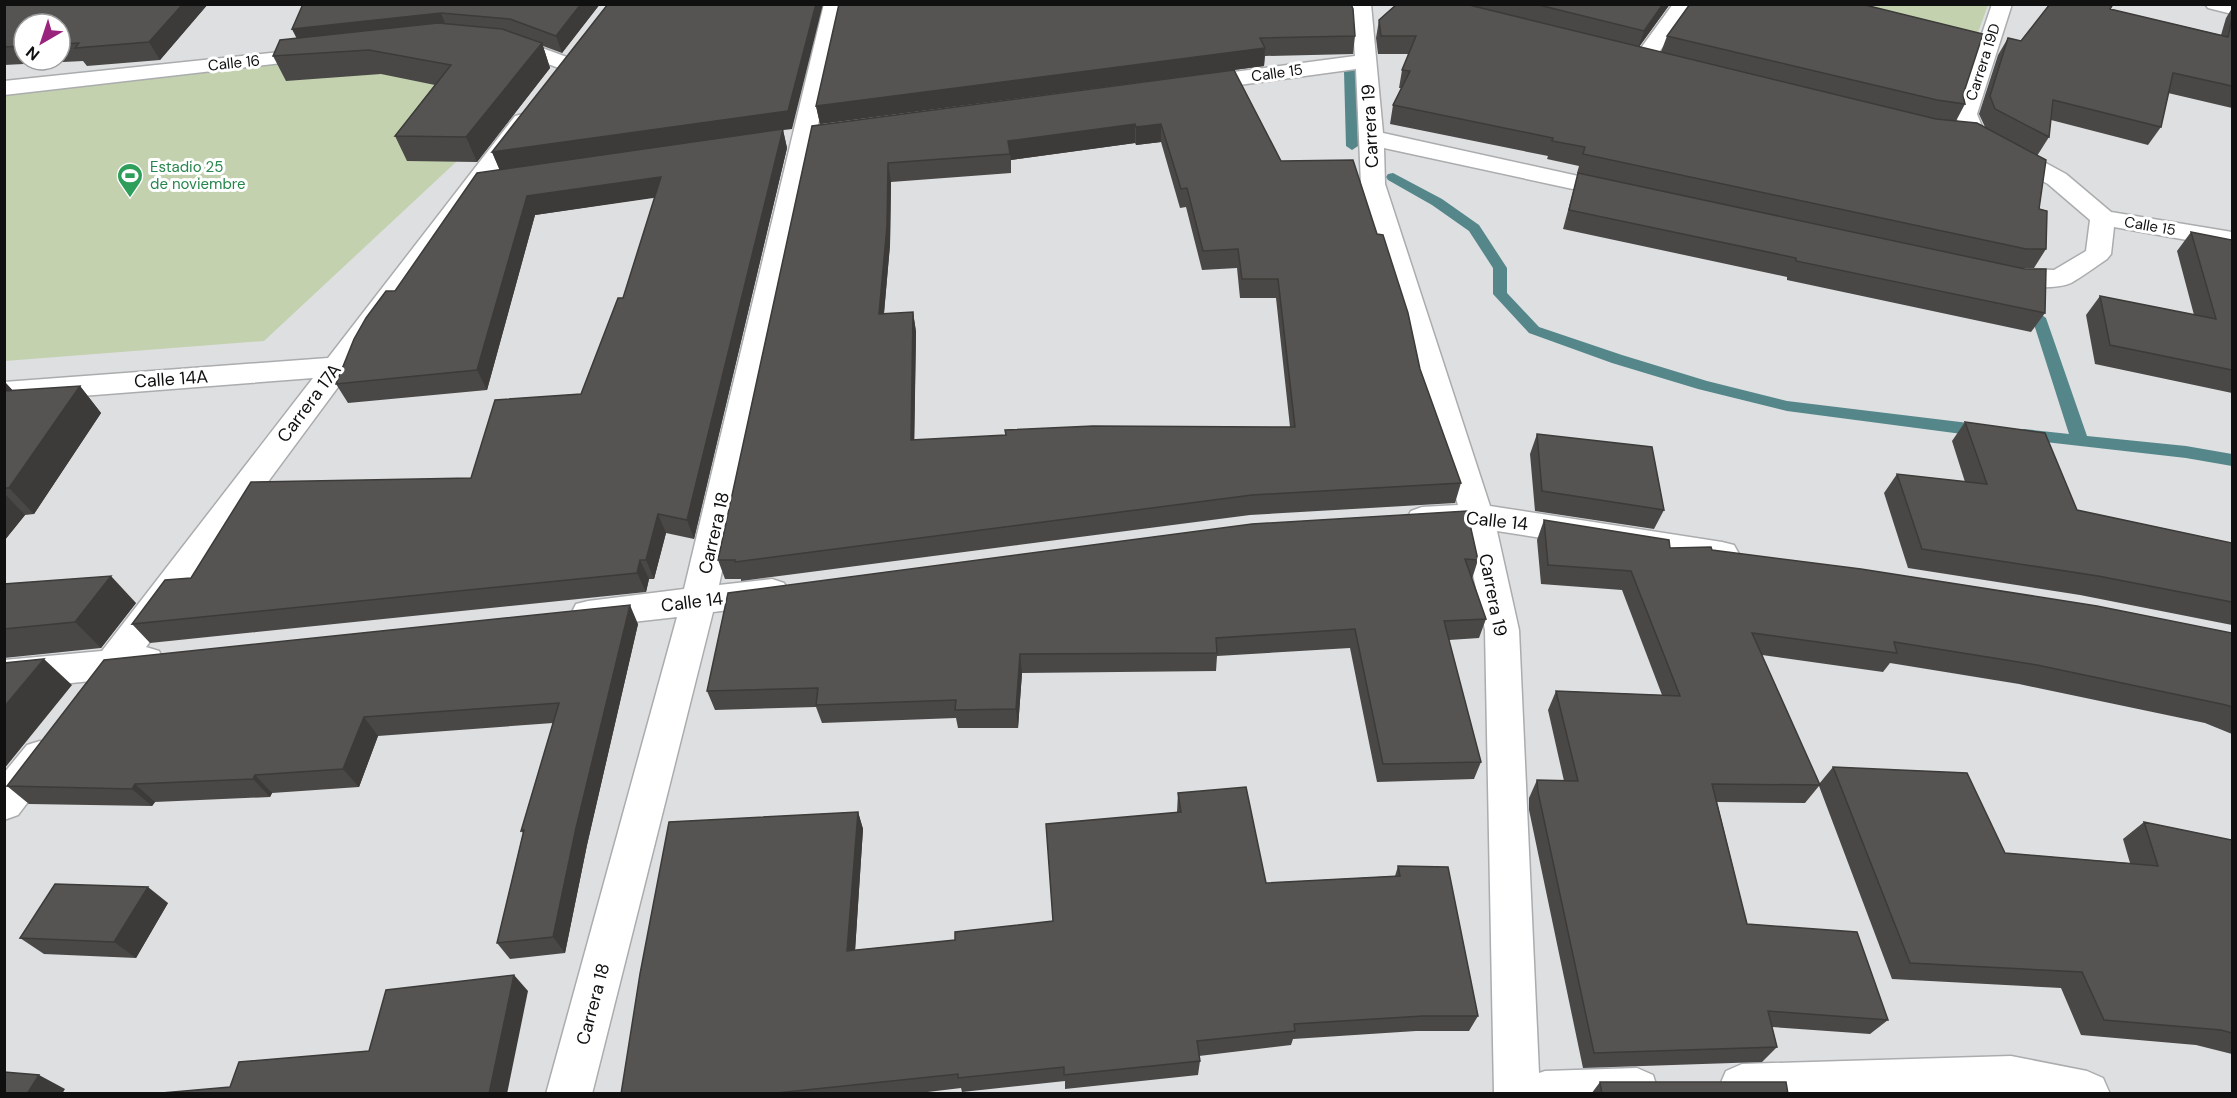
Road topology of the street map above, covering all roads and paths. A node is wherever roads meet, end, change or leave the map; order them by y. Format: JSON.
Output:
{"nodes":[{"id":1,"x":834,"y":4,"type":"edge"},
{"id":2,"x":1361,"y":4,"type":"edge"},
{"id":3,"x":1684,"y":4,"type":"edge"},
{"id":4,"x":2002,"y":4,"type":"edge"},
{"id":5,"x":2215,"y":4,"type":"edge"},
{"id":6,"x":2232,"y":8,"type":"edge"},
{"id":7,"x":1965,"y":40,"type":"edge"},
{"id":8,"x":482,"y":42,"type":"edge"},
{"id":9,"x":1988,"y":46,"type":"junction"},
{"id":10,"x":343,"y":51,"type":"edge"},
{"id":11,"x":1622,"y":54,"type":"edge"},
{"id":12,"x":1644,"y":59,"type":"junction"},
{"id":13,"x":1366,"y":61,"type":"junction"},
{"id":14,"x":1667,"y":64,"type":"edge"},
{"id":15,"x":1179,"y":86,"type":"edge"},
{"id":16,"x":4,"y":88,"type":"edge"},
{"id":17,"x":1372,"y":138,"type":"junction"},
{"id":18,"x":509,"y":179,"type":"edge"},
{"id":19,"x":474,"y":184,"type":"junction"},
{"id":20,"x":1640,"y":196,"type":"edge"},
{"id":21,"x":2103,"y":218,"type":"junction"},
{"id":22,"x":2232,"y":240,"type":"edge"},
{"id":23,"x":1978,"y":271,"type":"edge"},
{"id":24,"x":337,"y":367,"type":"junction"},
{"id":25,"x":4,"y":392,"type":"edge"},
{"id":26,"x":1477,"y":516,"type":"junction"},
{"id":27,"x":1394,"y":521,"type":"edge"},
{"id":28,"x":1749,"y":558,"type":"edge"},
{"id":29,"x":804,"y":588,"type":"edge"},
{"id":30,"x":698,"y":602,"type":"junction"},
{"id":31,"x":558,"y":617,"type":"edge"},
{"id":32,"x":171,"y":658,"type":"edge"},
{"id":33,"x":113,"y":664,"type":"junction"},
{"id":34,"x":4,"y":675,"type":"edge"},
{"id":35,"x":91,"y":692,"type":"edge"},
{"id":36,"x":55,"y":738,"type":"edge"},
{"id":37,"x":4,"y":803,"type":"edge"},
{"id":38,"x":570,"y":1094,"type":"edge"},
{"id":39,"x":1517,"y":1094,"type":"edge"},
{"id":40,"x":1545,"y":1094,"type":"edge"},
{"id":41,"x":2087,"y":1094,"type":"edge"}],
"edges":[{"from":1,"to":30,"type":"street","name":"Carrera 18"},
{"from":2,"to":13,"type":"street","name":"Carrera 19"},
{"from":3,"to":12,"type":"street"},
{"from":4,"to":9,"type":"street","name":"Carrera 19D"},
{"from":5,"to":6,"type":"street"},
{"from":7,"to":9,"type":"street"},
{"from":8,"to":19,"type":"street","name":"Carrera 17A"},
{"from":9,"to":21,"type":"street","name":"Carrera 19D"},
{"from":10,"to":16,"type":"street","name":"Calle 16"},
{"from":11,"to":12,"type":"street"},
{"from":12,"to":14,"type":"street"},
{"from":13,"to":15,"type":"street","name":"Calle 15"},
{"from":13,"to":17,"type":"street","name":"Carrera 19"},
{"from":17,"to":20,"type":"street"},
{"from":17,"to":26,"type":"street","name":"Carrera 19"},
{"from":18,"to":19,"type":"street"},
{"from":19,"to":24,"type":"street","name":"Carrera 17A"},
{"from":21,"to":22,"type":"street","name":"Calle 15"},
{"from":21,"to":23,"type":"street"},
{"from":24,"to":25,"type":"street","name":"Calle 14A"},
{"from":24,"to":33,"type":"street","name":"Carrera 17A"},
{"from":26,"to":27,"type":"street","name":"Calle 14"},
{"from":26,"to":28,"type":"street","name":"Calle 14"},
{"from":26,"to":39,"type":"street","name":"Carrera 19"},
{"from":29,"to":30,"type":"street","name":"Calle 14"},
{"from":30,"to":31,"type":"street","name":"Calle 14"},
{"from":30,"to":38,"type":"street","name":"Carrera 18"},
{"from":32,"to":33,"type":"street"},
{"from":33,"to":34,"type":"street"},
{"from":33,"to":35,"type":"street","name":"Carrera 17A"},
{"from":36,"to":37,"type":"street"},
{"from":40,"to":41,"type":"street"}]}
